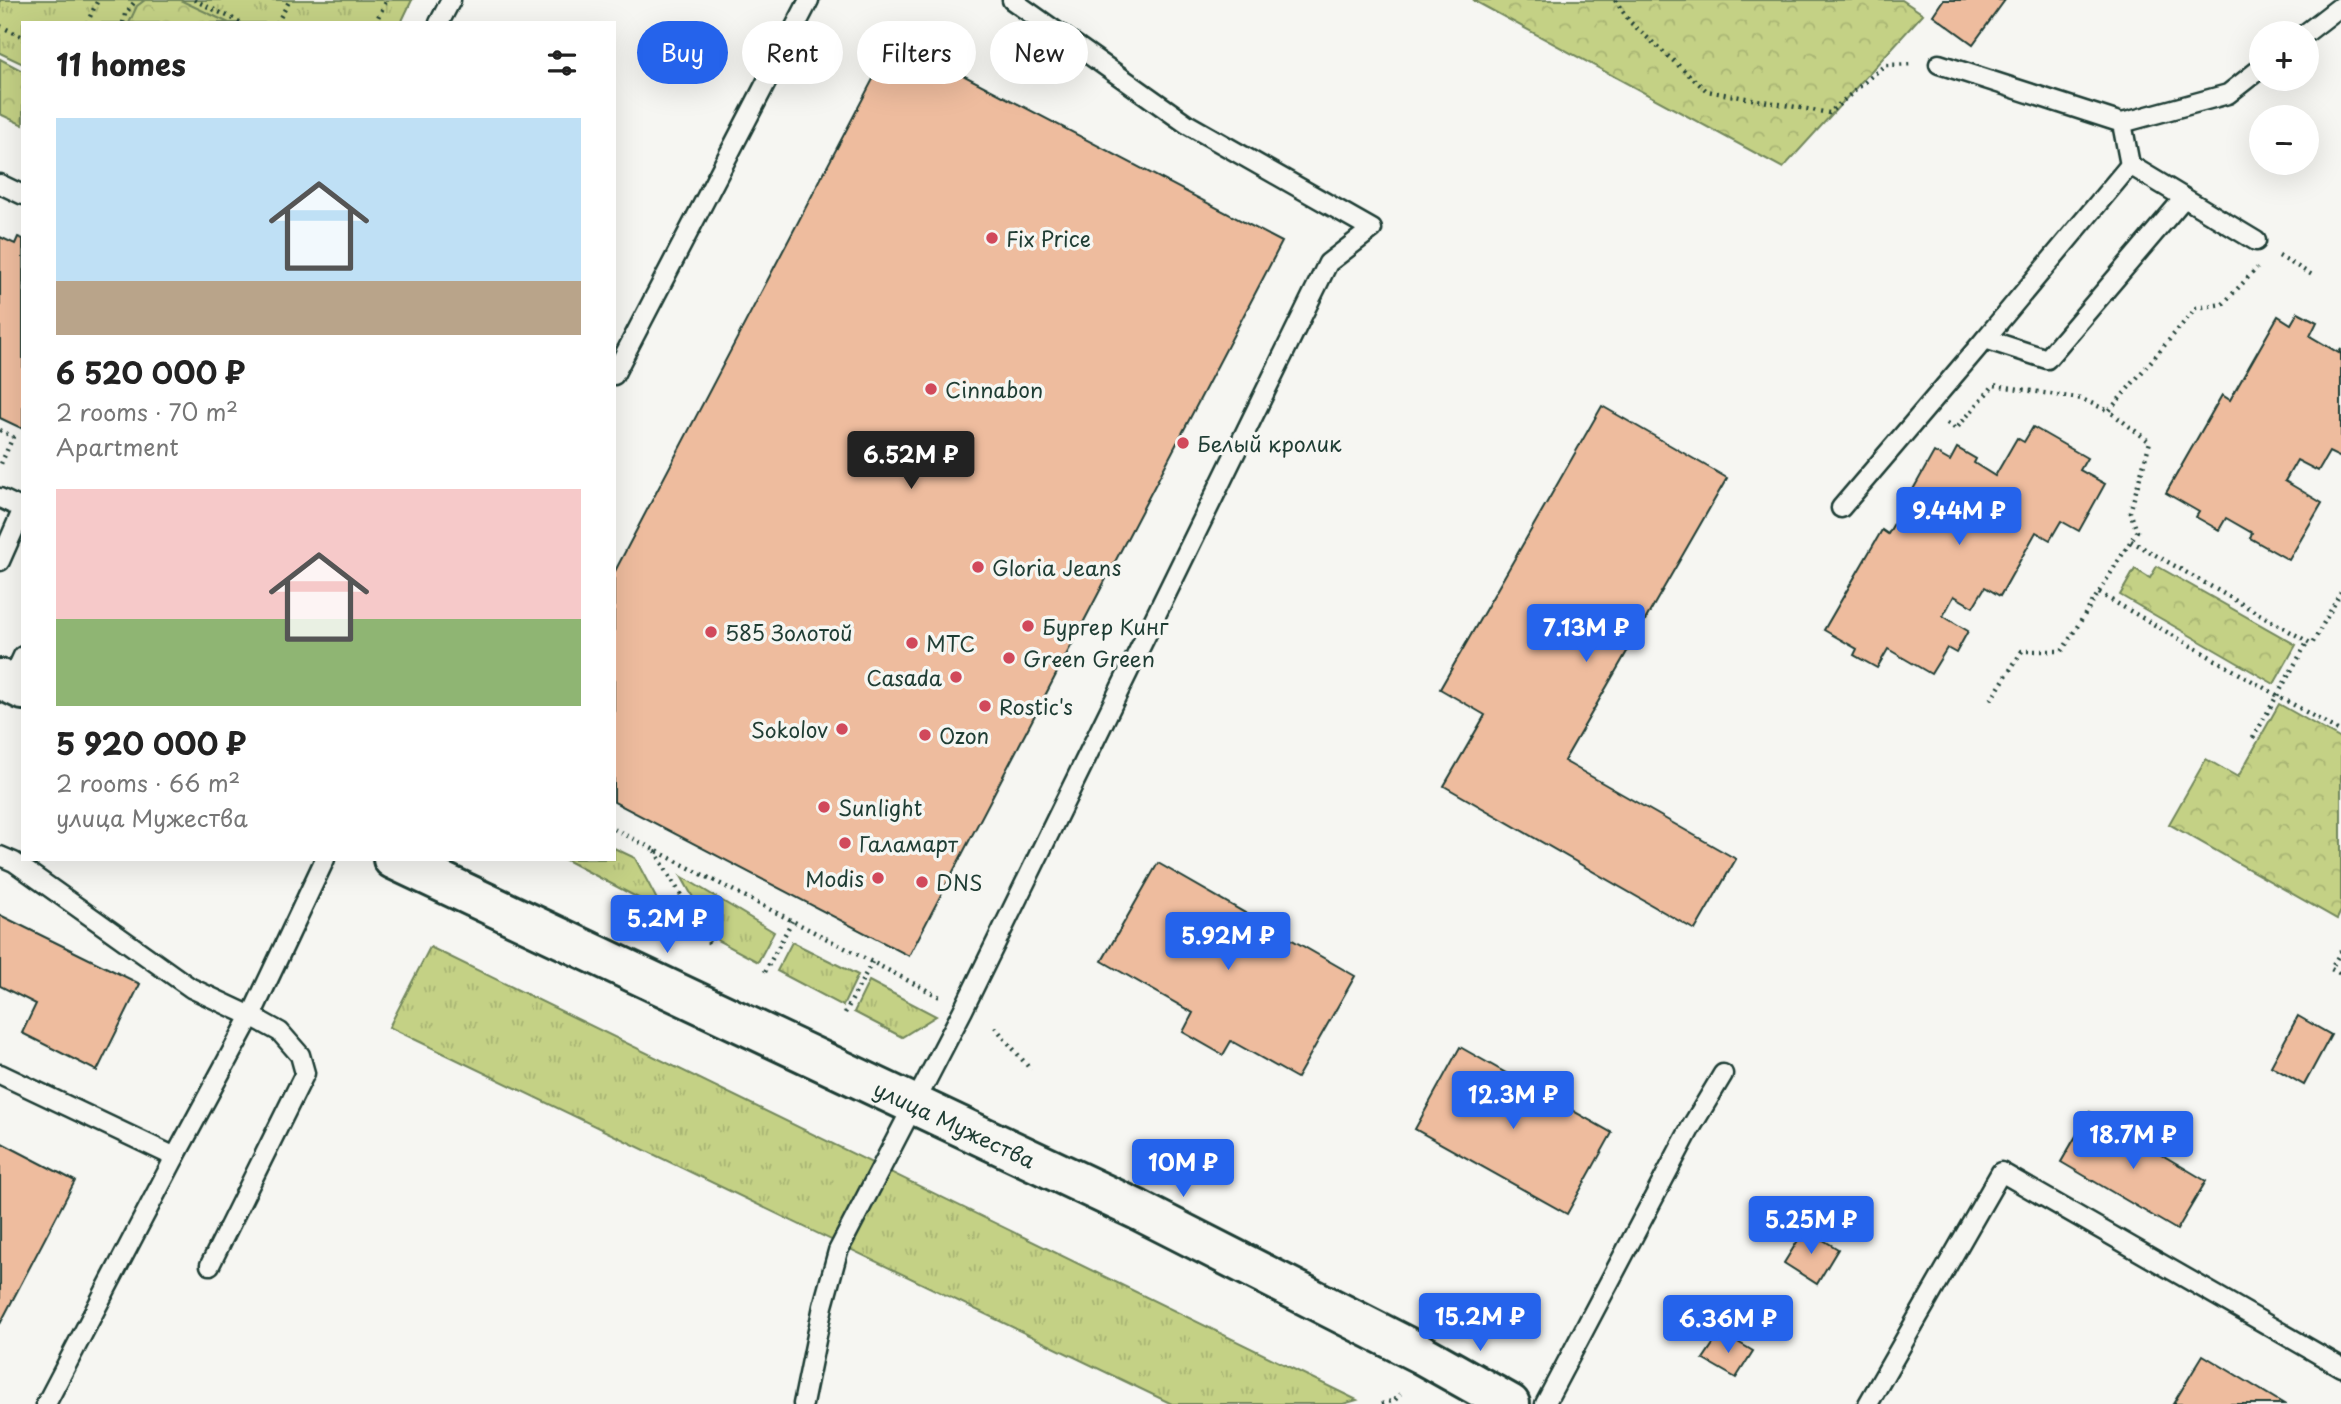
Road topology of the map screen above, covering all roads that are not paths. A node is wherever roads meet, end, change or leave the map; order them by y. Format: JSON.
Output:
{"nodes":[{"id":1,"x":451,"y":0,"type":"edge"},
{"id":2,"x":809,"y":0,"type":"edge"},
{"id":3,"x":1012,"y":0,"type":"edge"},
{"id":4,"x":2341,"y":6,"type":"edge"},
{"id":5,"x":440,"y":21,"type":"edge"},
{"id":6,"x":2319,"y":23,"type":"edge"},
{"id":7,"x":1939,"y":64,"type":"road end"},
{"id":8,"x":2249,"y":77,"type":"edge"},
{"id":9,"x":2122,"y":122,"type":"junction"},
{"id":10,"x":2130,"y":165,"type":"junction"},
{"id":11,"x":0,"y":184,"type":"edge"},
{"id":12,"x":21,"y":194,"type":"edge"},
{"id":13,"x":2184,"y":198,"type":"junction"},
{"id":14,"x":2256,"y":241,"type":"dead end"},
{"id":15,"x":1985,"y":339,"type":"junction"},
{"id":16,"x":616,"y":371,"type":"edge"},
{"id":17,"x":0,"y":498,"type":"edge"},
{"id":18,"x":21,"y":508,"type":"edge"},
{"id":19,"x":1841,"y":508,"type":"dead end"},
{"id":20,"x":21,"y":514,"type":"edge"},
{"id":21,"x":0,"y":561,"type":"edge"},
{"id":22,"x":0,"y":856,"type":"edge"},
{"id":23,"x":324,"y":861,"type":"edge"},
{"id":24,"x":397,"y":861,"type":"edge"},
{"id":25,"x":251,"y":1016,"type":"junction"},
{"id":26,"x":0,"y":1074,"type":"edge"},
{"id":27,"x":1723,"y":1074,"type":"dead end"},
{"id":28,"x":915,"y":1105,"type":"junction"},
{"id":29,"x":175,"y":1157,"type":"junction"},
{"id":30,"x":210,"y":1265,"type":"dead end"},
{"id":31,"x":2341,"y":1367,"type":"edge"},
{"id":32,"x":46,"y":1404,"type":"edge"},
{"id":33,"x":803,"y":1404,"type":"edge"},
{"id":34,"x":1510,"y":1404,"type":"edge"},
{"id":35,"x":1545,"y":1404,"type":"edge"},
{"id":36,"x":1868,"y":1404,"type":"edge"}],
"edges":[{"from":1,"to":5,"type":"lane"},
{"from":2,"to":16,"type":"lane"},
{"from":3,"to":28,"type":"lane"},
{"from":4,"to":6,"type":"lane"},
{"from":7,"to":9,"type":"lane"},
{"from":8,"to":9,"type":"lane"},
{"from":9,"to":10,"type":"lane"},
{"from":10,"to":13,"type":"lane"},
{"from":10,"to":15,"type":"lane"},
{"from":11,"to":12,"type":"lane"},
{"from":13,"to":14,"type":"lane"},
{"from":13,"to":15,"type":"lane"},
{"from":15,"to":19,"type":"lane"},
{"from":17,"to":18,"type":"lane"},
{"from":20,"to":21,"type":"lane"},
{"from":22,"to":25,"type":"lane"},
{"from":23,"to":25,"type":"lane"},
{"from":24,"to":28,"type":"main road","name":"улица Мужества"},
{"from":25,"to":29,"type":"lane"},
{"from":25,"to":30,"type":"lane"},
{"from":26,"to":29,"type":"lane"},
{"from":27,"to":35,"type":"lane"},
{"from":28,"to":33,"type":"lane"},
{"from":28,"to":34,"type":"main road","name":"улица Мужества"},
{"from":29,"to":32,"type":"lane"},
{"from":31,"to":36,"type":"lane"}]}
